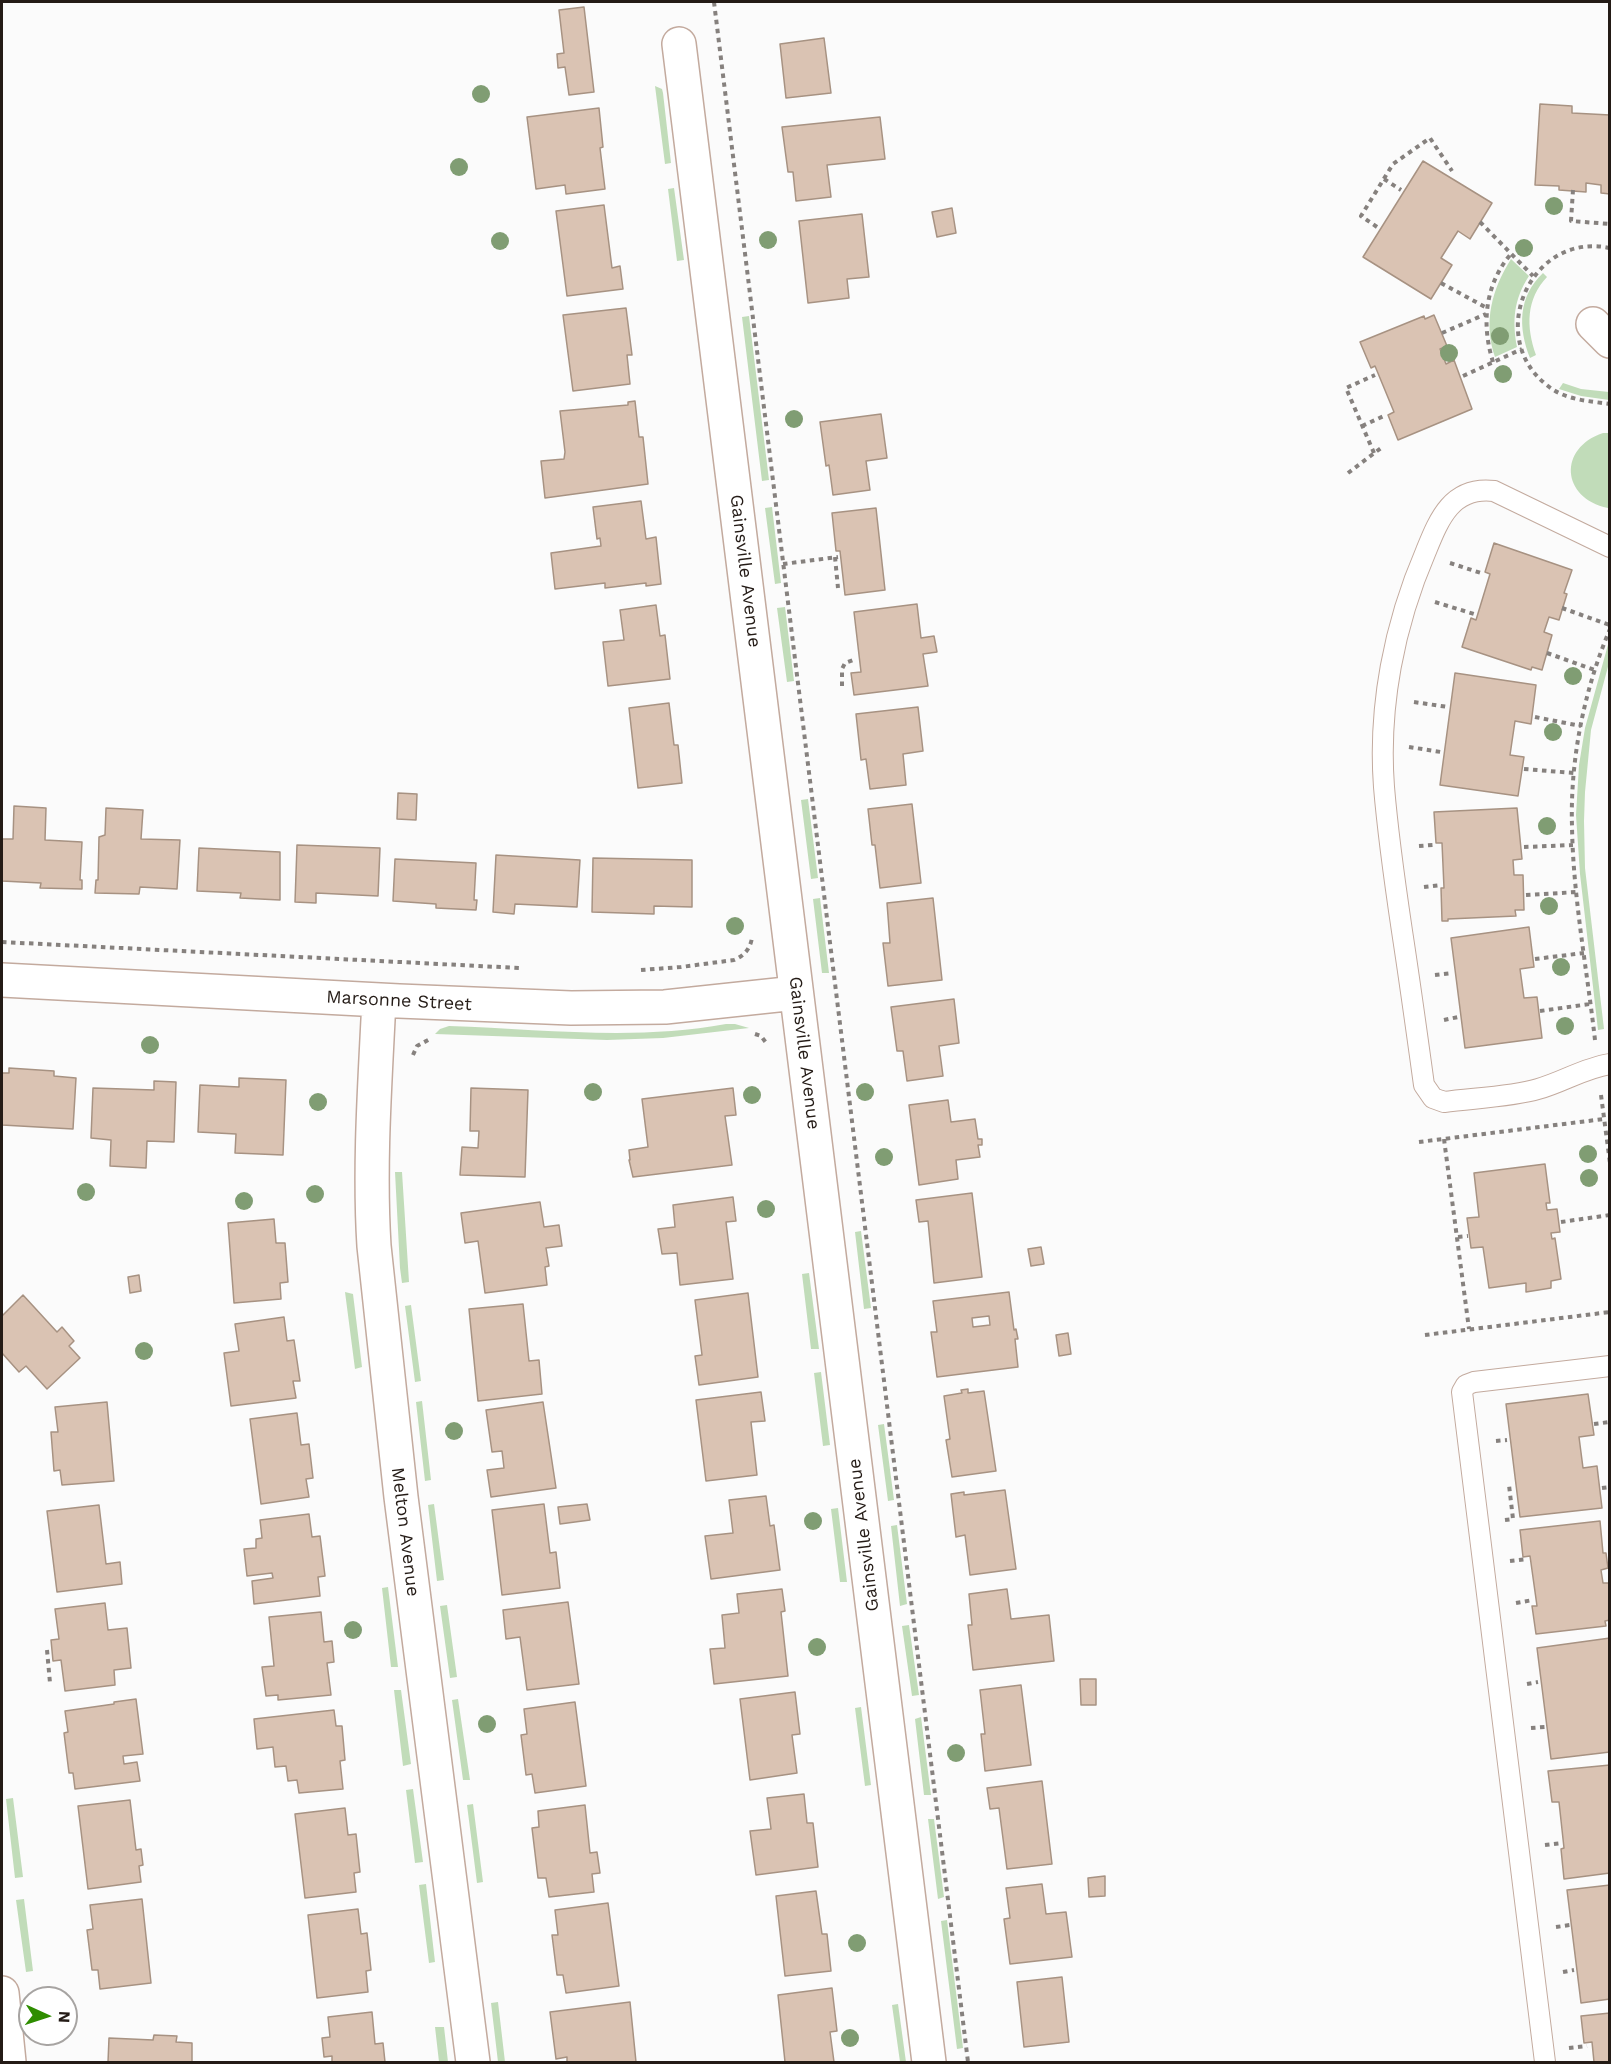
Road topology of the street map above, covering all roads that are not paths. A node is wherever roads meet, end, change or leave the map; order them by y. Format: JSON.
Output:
{"nodes":[{"id":1,"x":679,"y":44,"type":"dead end"},
{"id":2,"x":1610,"y":547,"type":"edge"},
{"id":3,"x":2,"y":980,"type":"edge"},
{"id":4,"x":796,"y":993,"type":"junction"},
{"id":5,"x":379,"y":1000,"type":"junction"},
{"id":6,"x":1604,"y":1065,"type":"edge"},
{"id":7,"x":1610,"y":1366,"type":"edge"},
{"id":8,"x":2,"y":1993,"type":"edge"},
{"id":9,"x":9,"y":2062,"type":"edge"},
{"id":10,"x":473,"y":2062,"type":"edge"},
{"id":11,"x":929,"y":2062,"type":"edge"},
{"id":12,"x":1545,"y":2062,"type":"edge"}],
"edges":[{"from":1,"to":4,"type":"street","name":"Gainsville Avenue"},
{"from":2,"to":6,"type":"lane"},
{"from":3,"to":5,"type":"street","name":"Marsonne Street"},
{"from":4,"to":5,"type":"street","name":"Marsonne Street"},
{"from":4,"to":11,"type":"street","name":"Gainsville Avenue"},
{"from":5,"to":10,"type":"street","name":"Melton Avenue"},
{"from":7,"to":12,"type":"lane"},
{"from":8,"to":9,"type":"street"}]}
